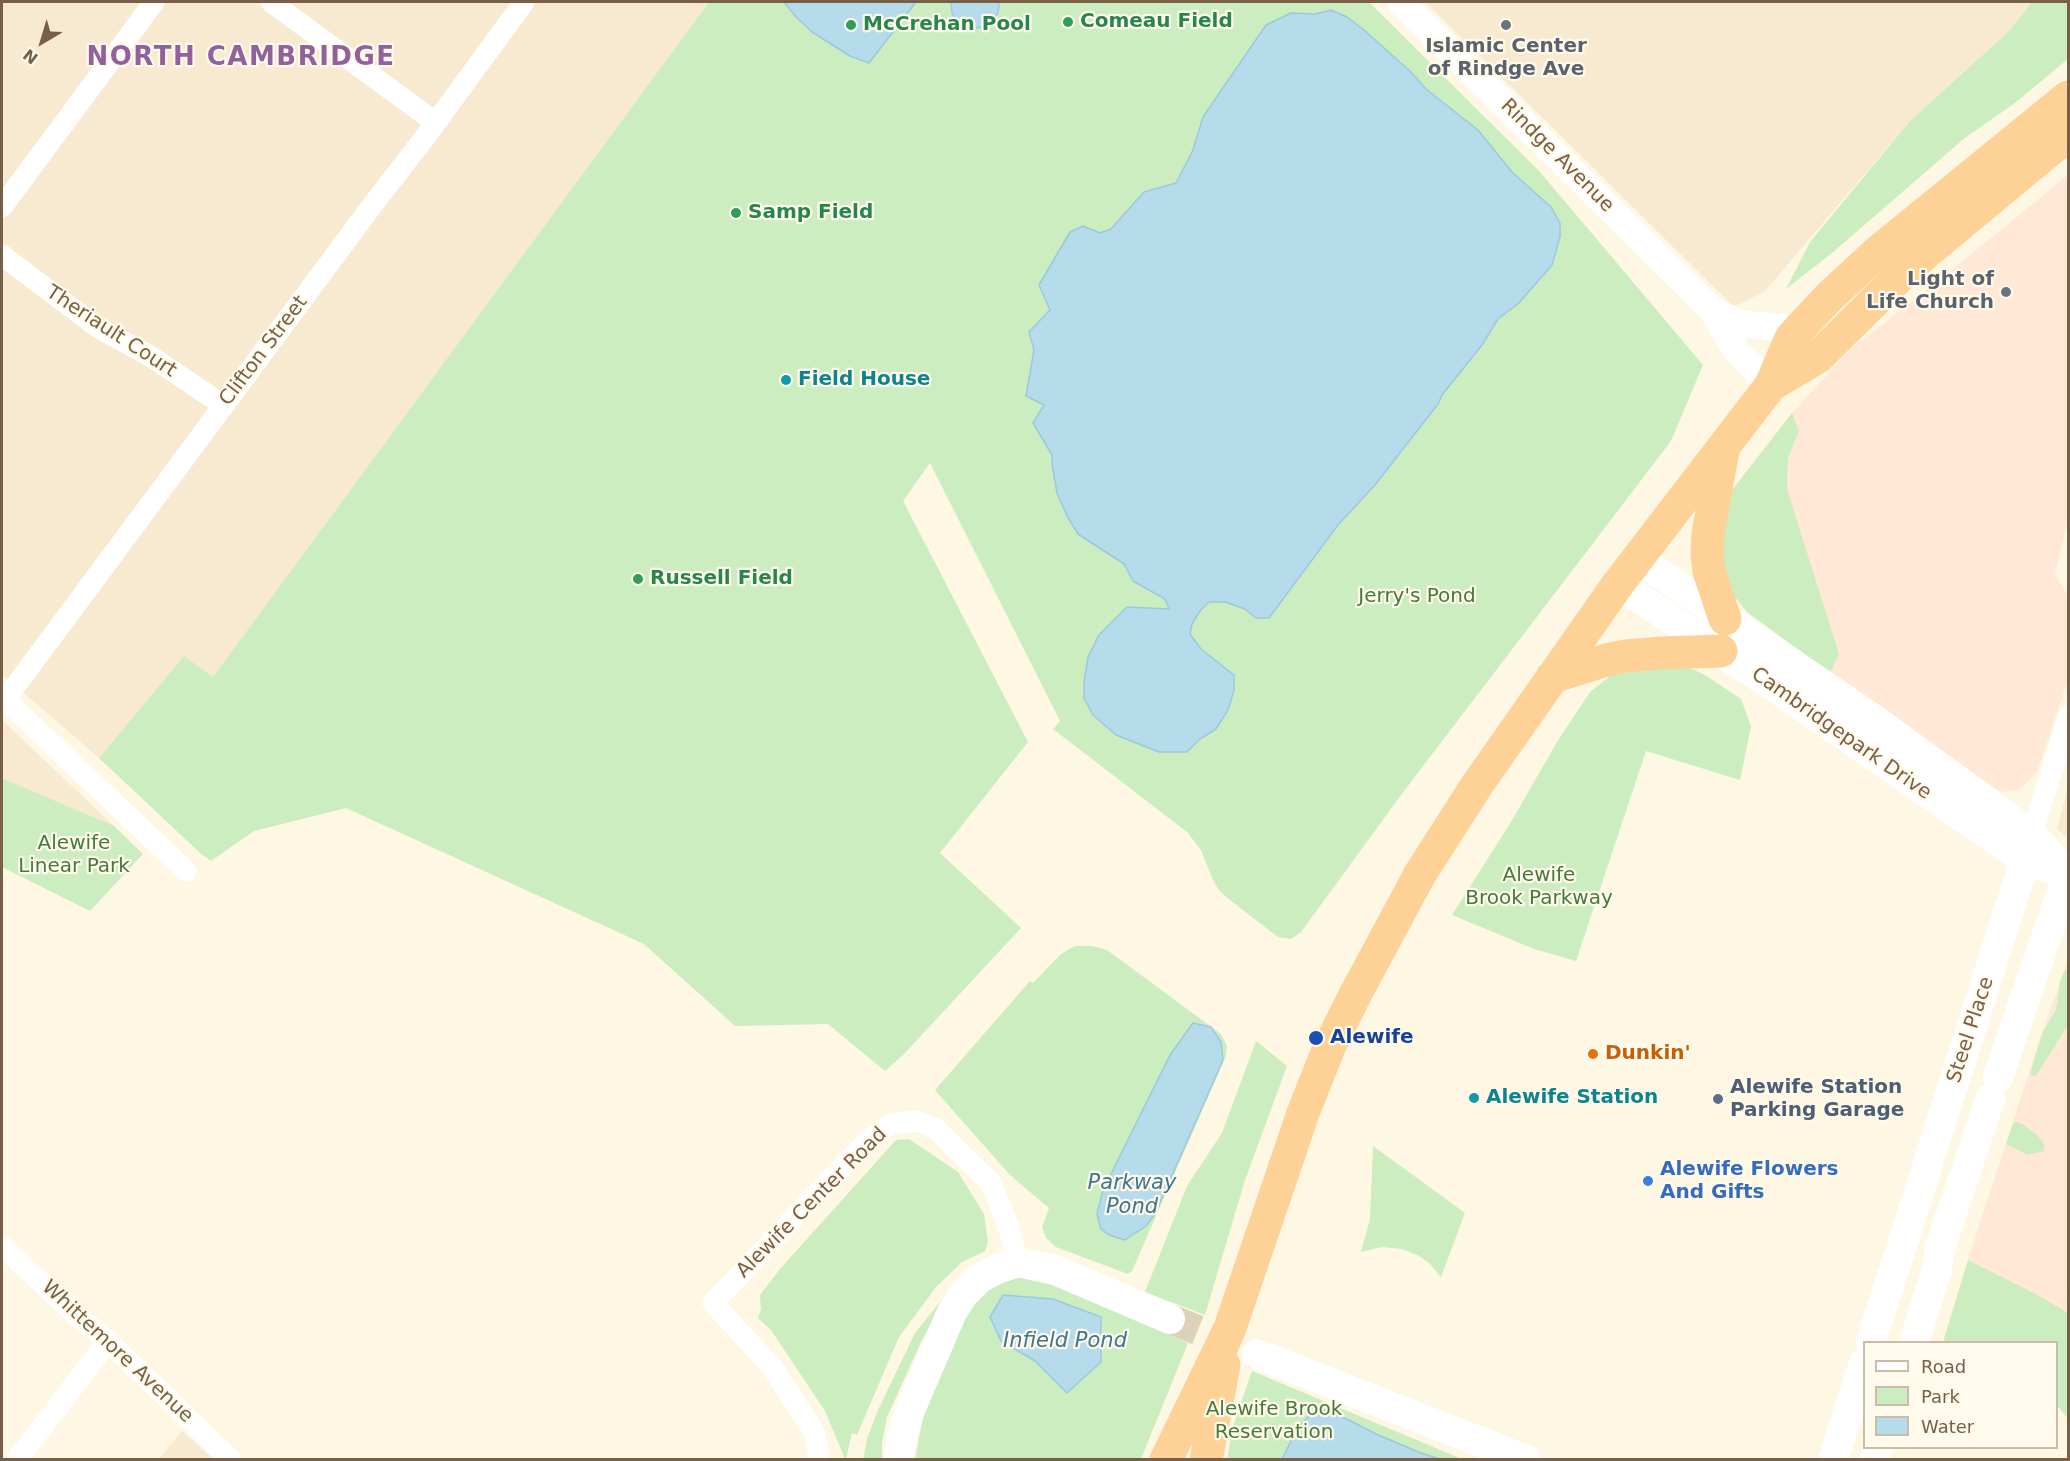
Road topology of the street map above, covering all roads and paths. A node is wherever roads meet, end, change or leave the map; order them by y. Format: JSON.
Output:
{"nodes":[{"id":1,"x":154,"y":2,"type":"edge"},
{"id":2,"x":271,"y":2,"type":"edge"},
{"id":3,"x":524,"y":2,"type":"edge"},
{"id":4,"x":1401,"y":2,"type":"edge"},
{"id":5,"x":2068,"y":96,"type":"edge"},
{"id":6,"x":435,"y":122,"type":"junction"},
{"id":7,"x":2068,"y":135,"type":"edge"},
{"id":8,"x":2,"y":207,"type":"edge"},
{"id":9,"x":2,"y":255,"type":"edge"},
{"id":10,"x":1712,"y":310,"type":"junction"},
{"id":11,"x":1799,"y":329,"type":"junction"},
{"id":12,"x":1771,"y":385,"type":"junction"},
{"id":13,"x":223,"y":405,"type":"junction"},
{"id":14,"x":1724,"y":445,"type":"junction"},
{"id":15,"x":1628,"y":571,"type":"junction"},
{"id":16,"x":1725,"y":619,"type":"junction"},
{"id":17,"x":1721,"y":651,"type":"junction"},
{"id":18,"x":1552,"y":677,"type":"junction"},
{"id":19,"x":3,"y":698,"type":"edge"},
{"id":20,"x":2068,"y":717,"type":"edge"},
{"id":21,"x":2028,"y":847,"type":"junction"},
{"id":22,"x":186,"y":871,"type":"dead end"},
{"id":23,"x":2068,"y":874,"type":"edge"},
{"id":24,"x":2,"y":1246,"type":"edge"},
{"id":25,"x":1018,"y":1262,"type":"junction"},
{"id":26,"x":1170,"y":1320,"type":"tunnel mouth"},
{"id":27,"x":1230,"y":1328,"type":"junction"},
{"id":28,"x":108,"y":1341,"type":"junction"},
{"id":29,"x":1871,"y":1341,"type":"edge"},
{"id":30,"x":1914,"y":1341,"type":"edge"},
{"id":31,"x":1257,"y":1354,"type":"tunnel mouth"},
{"id":32,"x":1863,"y":1366,"type":"edge"},
{"id":33,"x":1215,"y":1418,"type":"junction"},
{"id":34,"x":1173,"y":1451,"type":"edge"},
{"id":35,"x":17,"y":1460,"type":"edge"},
{"id":36,"x":231,"y":1460,"type":"edge"},
{"id":37,"x":820,"y":1460,"type":"edge"},
{"id":38,"x":898,"y":1460,"type":"edge"},
{"id":39,"x":1206,"y":1460,"type":"edge"},
{"id":40,"x":1211,"y":1460,"type":"edge"},
{"id":41,"x":1526,"y":1460,"type":"edge"},
{"id":42,"x":1833,"y":1460,"type":"edge"}],
"edges":[{"from":1,"to":8,"type":"street"},
{"from":2,"to":6,"type":"street"},
{"from":3,"to":6,"type":"street","name":"Clifton Street"},
{"from":4,"to":10,"type":"street","name":"Rindge Avenue"},
{"from":5,"to":11,"type":"highway"},
{"from":6,"to":13,"type":"street","name":"Clifton Street"},
{"from":7,"to":12,"type":"highway"},
{"from":9,"to":13,"type":"street","name":"Theriault Court"},
{"from":10,"to":11,"type":"street","name":"Rindge Avenue"},
{"from":10,"to":12,"type":"street","name":"Rindge Avenue"},
{"from":11,"to":12,"type":"highway"},
{"from":12,"to":14,"type":"highway"},
{"from":13,"to":19,"type":"street","name":"Clifton Street"},
{"from":14,"to":15,"type":"highway"},
{"from":14,"to":16,"type":"highway"},
{"from":15,"to":16,"type":"main road","name":"Cambridgepark Drive"},
{"from":15,"to":17,"type":"main road","name":"Cambridgepark Drive"},
{"from":15,"to":18,"type":"highway"},
{"from":16,"to":21,"type":"main road","name":"Cambridgepark Drive"},
{"from":17,"to":18,"type":"highway"},
{"from":17,"to":21,"type":"main road","name":"Cambridgepark Drive"},
{"from":18,"to":27,"type":"highway"},
{"from":19,"to":22,"type":"street"},
{"from":20,"to":21,"type":"street","name":"Steel Place"},
{"from":21,"to":23,"type":"main road","name":"Cambridgepark Drive"},
{"from":21,"to":29,"type":"main road","name":"Steel Place"},
{"from":23,"to":30,"type":"main road","name":"Steel Place"},
{"from":24,"to":28,"type":"street","name":"Whittemore Avenue"},
{"from":25,"to":26,"type":"main road"},
{"from":25,"to":37,"type":"street","name":"Alewife Center Road"},
{"from":25,"to":38,"type":"main road"},
{"from":27,"to":33,"type":"highway"},
{"from":27,"to":34,"type":"highway"},
{"from":28,"to":35,"type":"street"},
{"from":28,"to":36,"type":"street","name":"Whittemore Avenue"},
{"from":31,"to":41,"type":"main road"},
{"from":32,"to":42,"type":"main road"},
{"from":33,"to":39,"type":"highway"},
{"from":33,"to":40,"type":"highway"}]}
